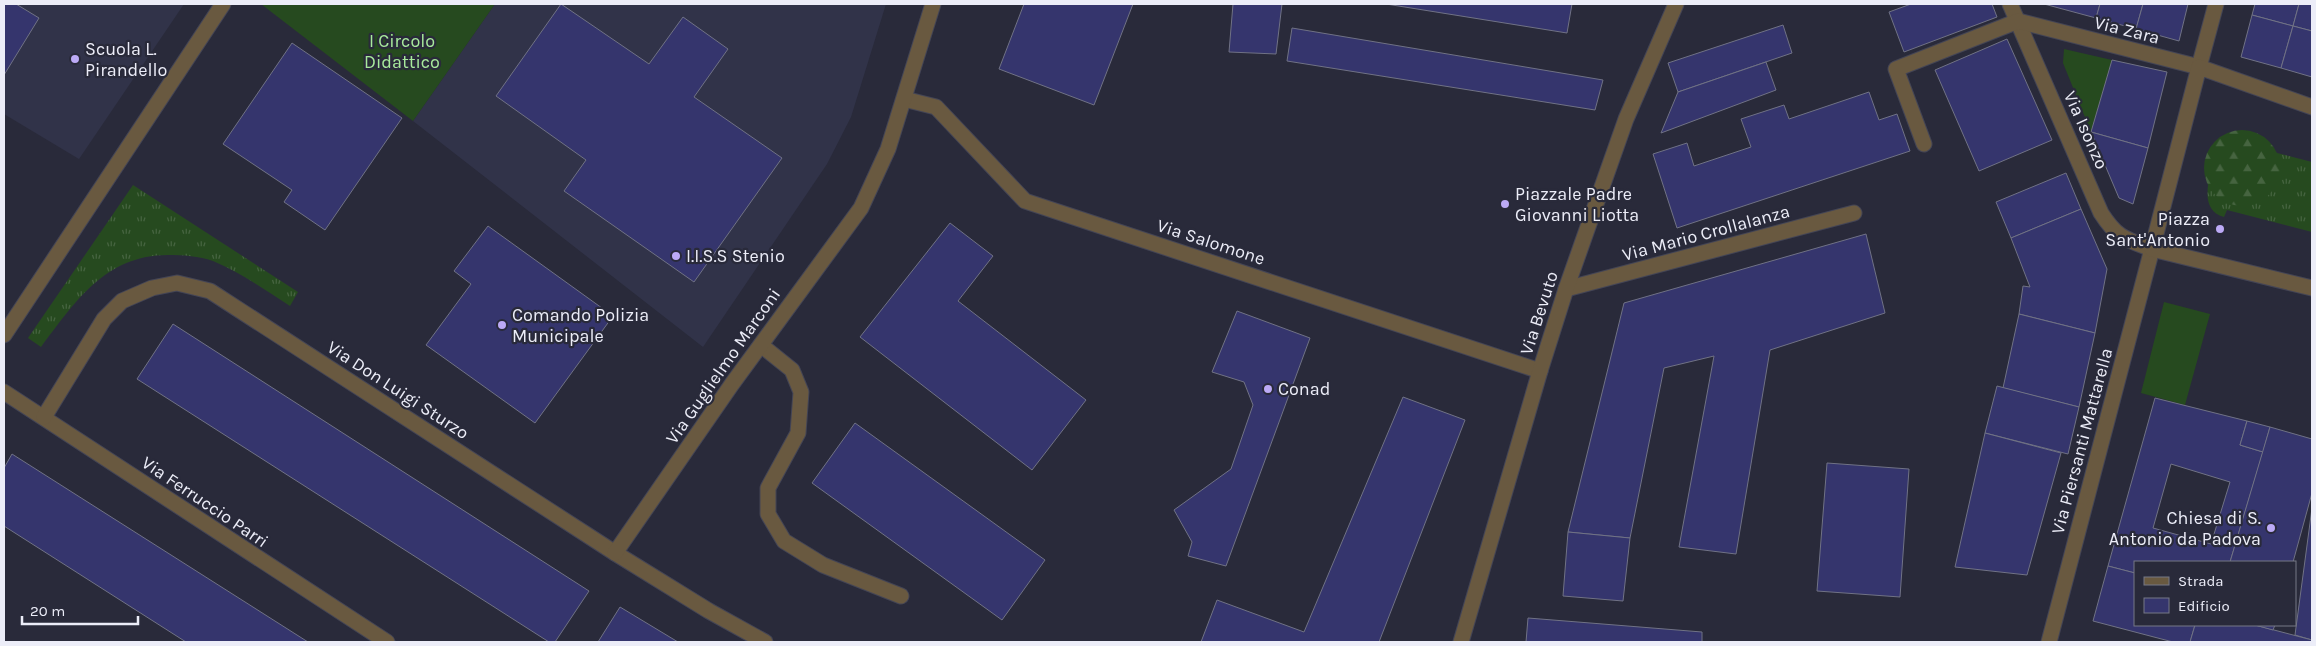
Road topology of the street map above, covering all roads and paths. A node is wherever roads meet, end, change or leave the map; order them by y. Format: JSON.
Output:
{"nodes":[{"id":1,"x":223,"y":4,"type":"edge"},
{"id":2,"x":933,"y":4,"type":"edge"},
{"id":3,"x":1676,"y":4,"type":"edge"},
{"id":4,"x":2010,"y":4,"type":"edge"},
{"id":5,"x":2216,"y":4,"type":"edge"},
{"id":6,"x":2018,"y":22,"type":"junction"},
{"id":7,"x":2199,"y":68,"type":"junction"},
{"id":8,"x":904,"y":99,"type":"junction"},
{"id":9,"x":2312,"y":107,"type":"edge"},
{"id":10,"x":1924,"y":144,"type":"dead end"},
{"id":11,"x":1854,"y":213,"type":"dead end"},
{"id":12,"x":2152,"y":249,"type":"junction"},
{"id":13,"x":2312,"y":288,"type":"edge"},
{"id":14,"x":1566,"y":289,"type":"junction"},
{"id":15,"x":4,"y":335,"type":"edge"},
{"id":16,"x":761,"y":345,"type":"junction"},
{"id":17,"x":1540,"y":372,"type":"junction"},
{"id":18,"x":4,"y":392,"type":"edge"},
{"id":19,"x":44,"y":417,"type":"junction"},
{"id":20,"x":615,"y":554,"type":"junction"},
{"id":21,"x":901,"y":596,"type":"dead end"},
{"id":22,"x":387,"y":642,"type":"edge"},
{"id":23,"x":765,"y":642,"type":"edge"},
{"id":24,"x":1461,"y":642,"type":"edge"},
{"id":25,"x":2049,"y":642,"type":"edge"}],
"edges":[{"from":1,"to":15,"type":"street"},
{"from":2,"to":8,"type":"street","name":"Via Guglielmo Marconi"},
{"from":3,"to":14,"type":"street","name":"Via Bevuto"},
{"from":4,"to":6,"type":"street","name":"Via Isonzo"},
{"from":5,"to":7,"type":"street","name":"Via Piersanti Mattarella"},
{"from":6,"to":7,"type":"street","name":"Via Zara"},
{"from":6,"to":10,"type":"street"},
{"from":6,"to":12,"type":"street","name":"Via Isonzo"},
{"from":7,"to":9,"type":"street","name":"Via Zara"},
{"from":7,"to":12,"type":"street","name":"Via Piersanti Mattarella"},
{"from":8,"to":16,"type":"street","name":"Via Guglielmo Marconi"},
{"from":8,"to":17,"type":"street","name":"Via Salomone"},
{"from":11,"to":14,"type":"street","name":"Via Mario Crollalanza"},
{"from":12,"to":13,"type":"street","name":"Via Isonzo"},
{"from":12,"to":25,"type":"street","name":"Via Piersanti Mattarella"},
{"from":14,"to":17,"type":"street","name":"Via Bevuto"},
{"from":16,"to":20,"type":"street","name":"Via Guglielmo Marconi"},
{"from":16,"to":21,"type":"street"},
{"from":17,"to":24,"type":"street","name":"Via Bevuto"},
{"from":18,"to":19,"type":"street","name":"Via Ferruccio Parri"},
{"from":19,"to":20,"type":"street","name":"Via Don Luigi Sturzo"},
{"from":19,"to":22,"type":"street","name":"Via Ferruccio Parri"},
{"from":20,"to":23,"type":"street","name":"Via Don Luigi Sturzo"}]}
